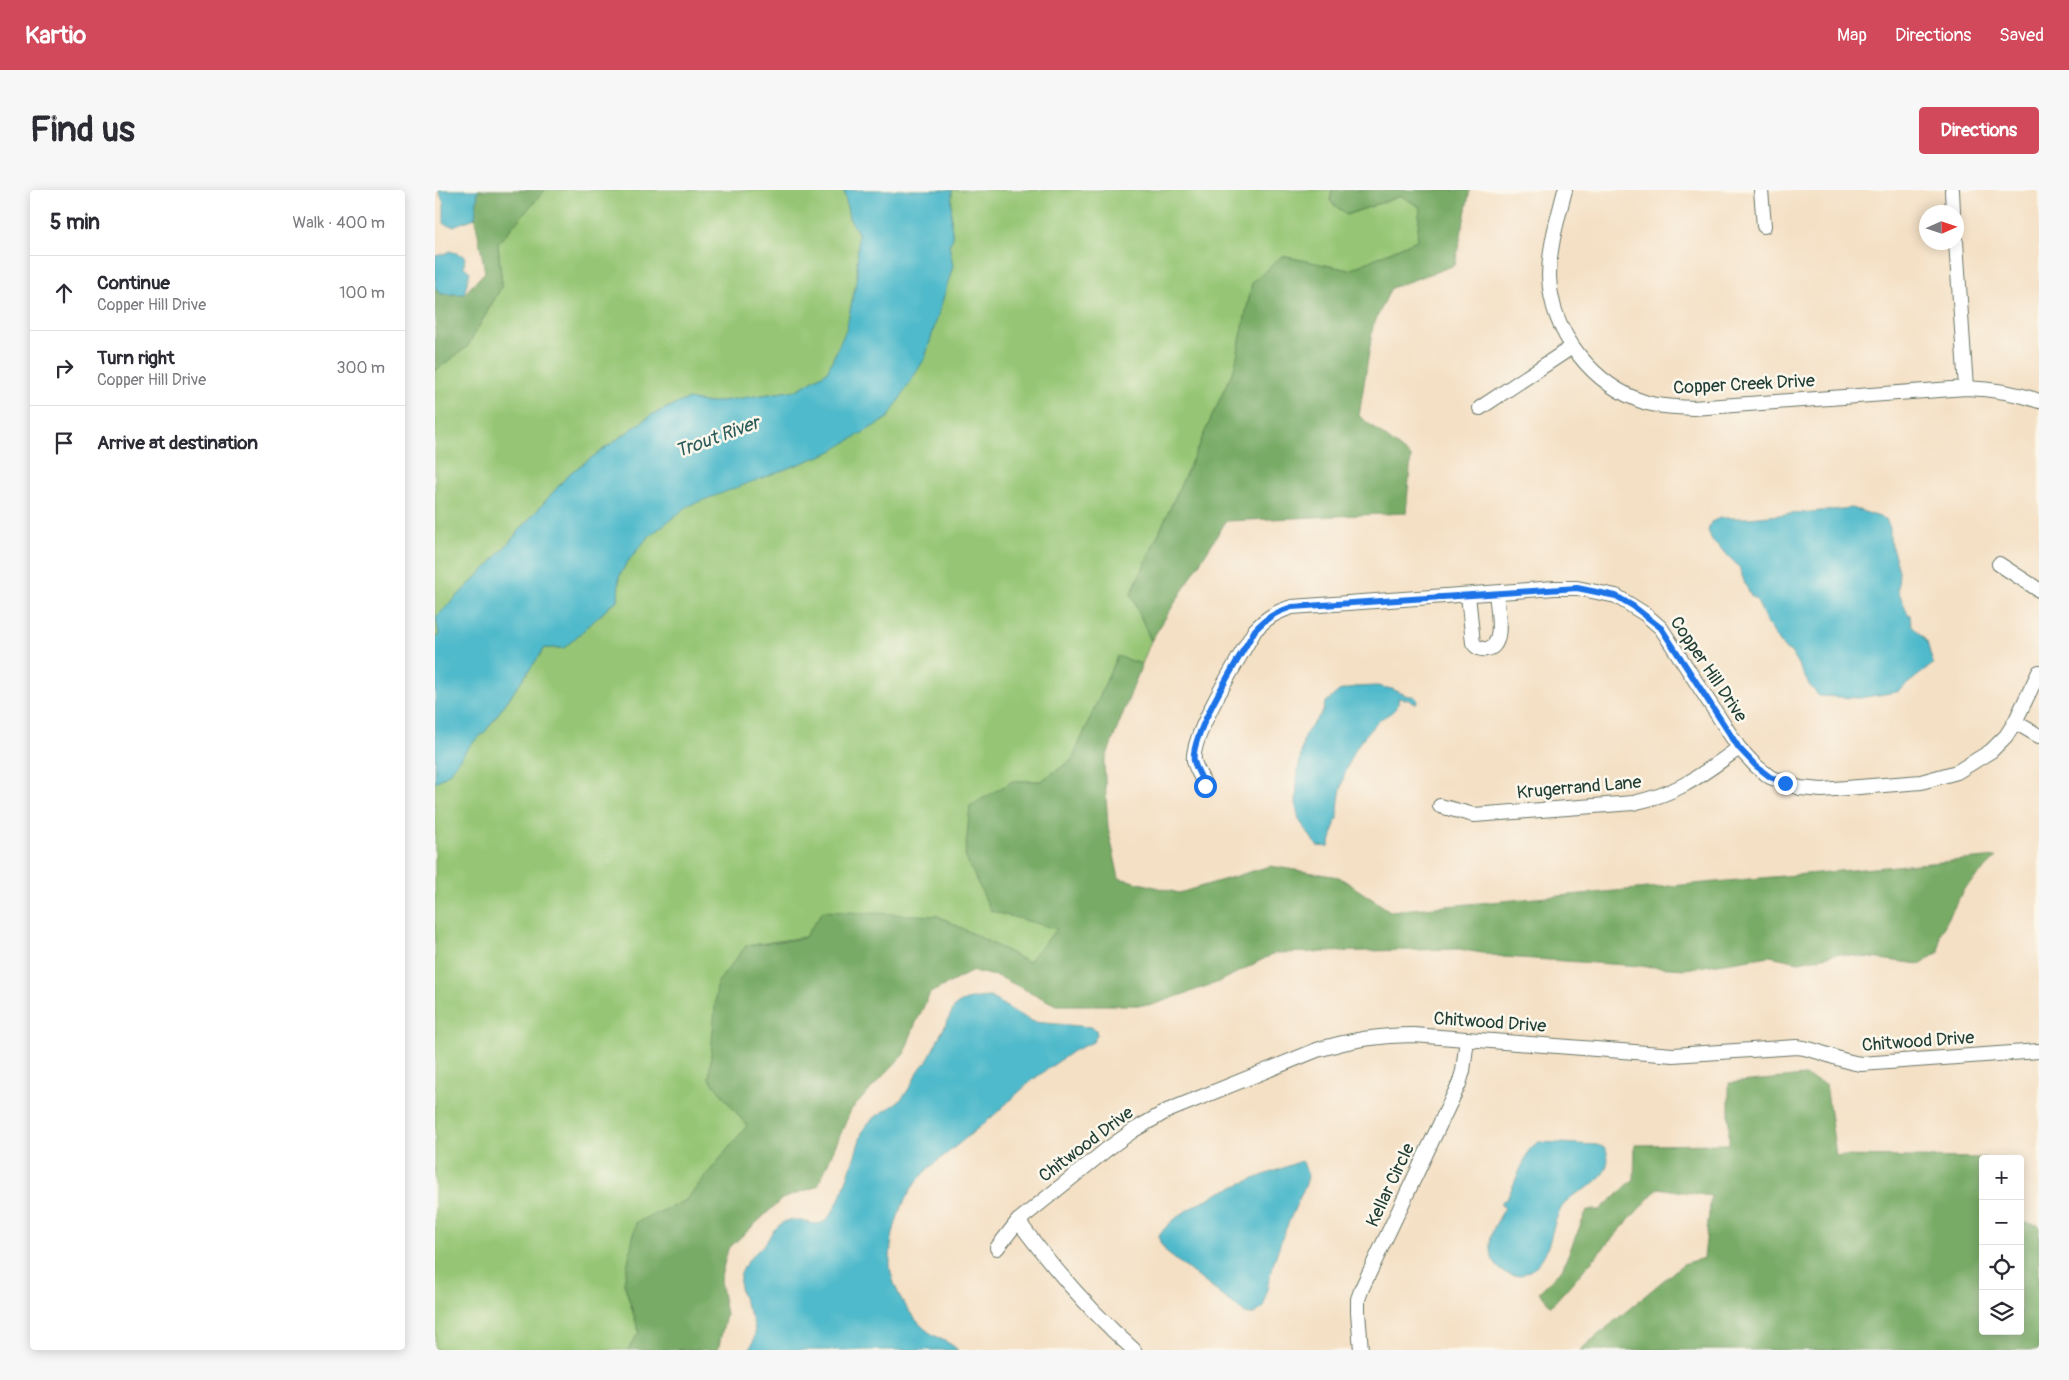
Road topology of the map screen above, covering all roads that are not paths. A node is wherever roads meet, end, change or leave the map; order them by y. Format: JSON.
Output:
{"nodes":[{"id":1,"x":1565,"y":190,"type":"edge"},
{"id":2,"x":1761,"y":190,"type":"edge"},
{"id":3,"x":1952,"y":190,"type":"edge"},
{"id":4,"x":1953,"y":205,"type":"edge"},
{"id":5,"x":1764,"y":226,"type":"dead end"},
{"id":6,"x":1956,"y":250,"type":"edge"},
{"id":7,"x":1572,"y":347,"type":"junction"},
{"id":8,"x":1966,"y":388,"type":"junction"},
{"id":9,"x":2039,"y":401,"type":"edge"},
{"id":10,"x":1480,"y":408,"type":"dead end"},
{"id":11,"x":1999,"y":564,"type":"dead end"},
{"id":12,"x":2039,"y":590,"type":"edge"},
{"id":13,"x":1496,"y":593,"type":"junction"},
{"id":14,"x":1468,"y":595,"type":"junction"},
{"id":15,"x":2039,"y":672,"type":"edge"},
{"id":16,"x":2015,"y":722,"type":"junction"},
{"id":17,"x":2039,"y":736,"type":"edge"},
{"id":18,"x":1739,"y":748,"type":"junction"},
{"id":19,"x":1205,"y":786,"type":"dead end"},
{"id":20,"x":1440,"y":806,"type":"dead end"},
{"id":21,"x":1467,"y":1039,"type":"junction"},
{"id":22,"x":2039,"y":1051,"type":"edge"},
{"id":23,"x":1018,"y":1221,"type":"junction"},
{"id":24,"x":997,"y":1248,"type":"dead end"},
{"id":25,"x":1134,"y":1350,"type":"edge"},
{"id":26,"x":1361,"y":1350,"type":"edge"}],
"edges":[{"from":1,"to":7,"type":"street","name":"Copper Creek Drive"},
{"from":2,"to":5,"type":"street"},
{"from":3,"to":4,"type":"street"},
{"from":6,"to":8,"type":"street"},
{"from":7,"to":8,"type":"street","name":"Copper Creek Drive"},
{"from":7,"to":10,"type":"street"},
{"from":8,"to":9,"type":"street","name":"Copper Creek Drive"},
{"from":11,"to":12,"type":"street"},
{"from":13,"to":14,"type":"street","name":"Copper Hill Drive"},
{"from":13,"to":14,"type":"street"},
{"from":13,"to":18,"type":"street","name":"Copper Hill Drive"},
{"from":14,"to":19,"type":"street","name":"Copper Hill Drive"},
{"from":15,"to":16,"type":"street","name":"Copper Hill Drive"},
{"from":16,"to":17,"type":"street"},
{"from":16,"to":18,"type":"street","name":"Copper Hill Drive"},
{"from":18,"to":20,"type":"street","name":"Krugerrand Lane"},
{"from":21,"to":22,"type":"street","name":"Chitwood Drive"},
{"from":21,"to":23,"type":"street","name":"Chitwood Drive"},
{"from":21,"to":26,"type":"street","name":"Kellar Circle"},
{"from":23,"to":24,"type":"street","name":"Chitwood Drive"},
{"from":23,"to":25,"type":"street"}]}
